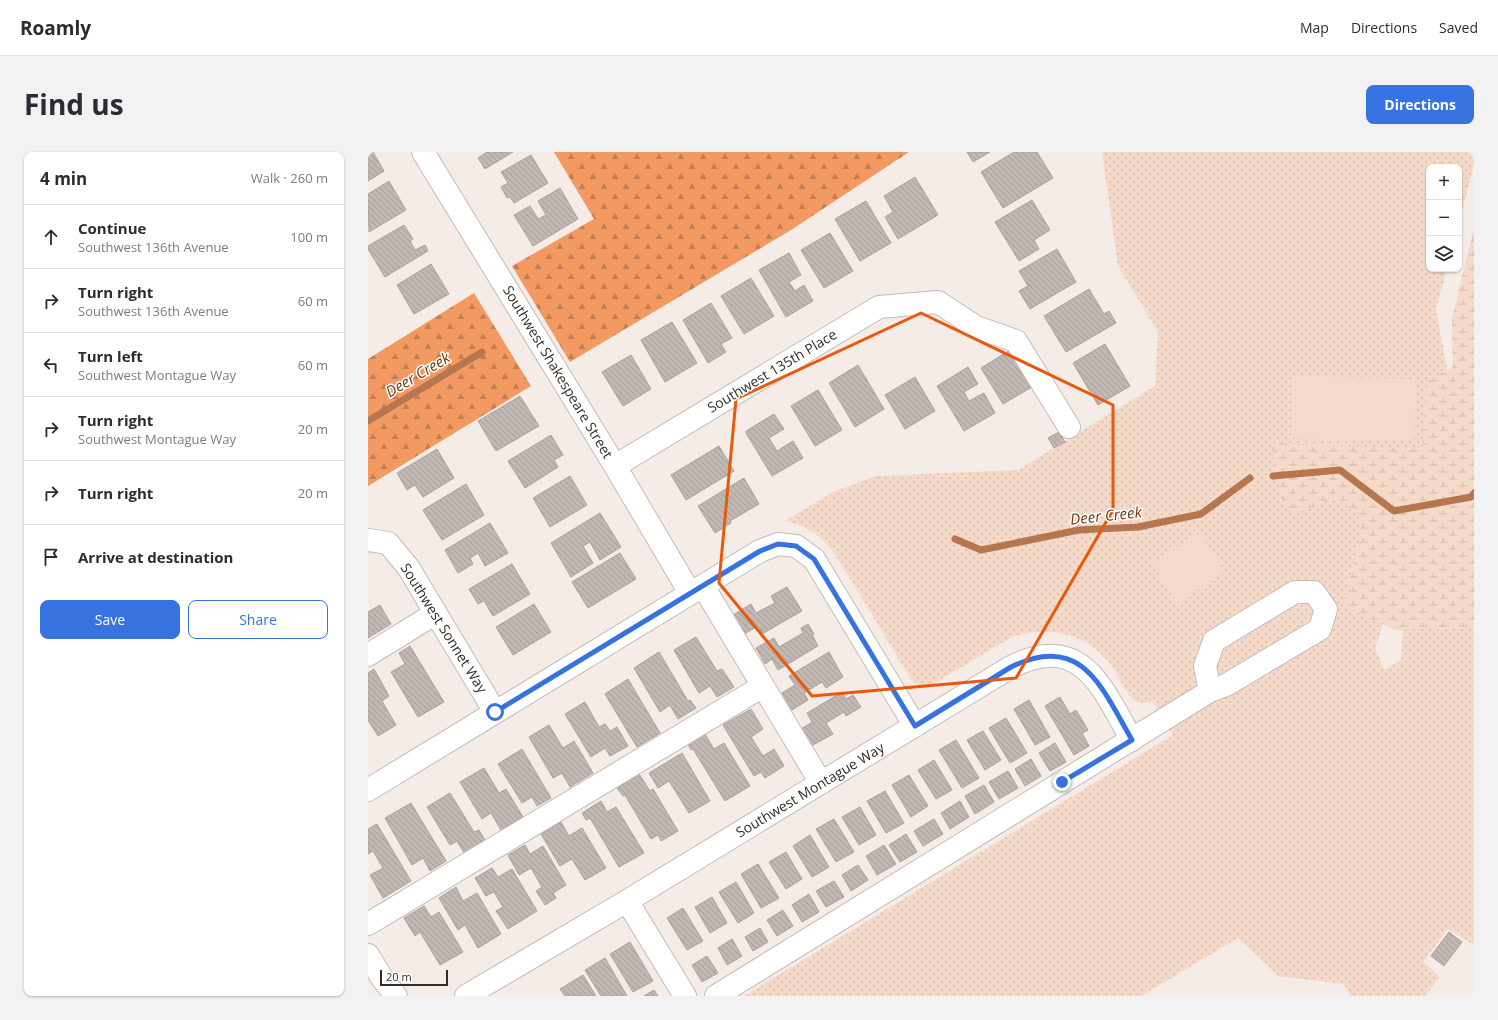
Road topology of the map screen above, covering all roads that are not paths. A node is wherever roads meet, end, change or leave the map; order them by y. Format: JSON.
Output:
{"nodes":[{"id":1,"x":423,"y":152,"type":"edge"},
{"id":2,"x":1069,"y":427,"type":"dead end"},
{"id":3,"x":615,"y":466,"type":"junction"},
{"id":4,"x":368,"y":540,"type":"edge"},
{"id":5,"x":696,"y":589,"type":"junction"},
{"id":6,"x":436,"y":613,"type":"junction"},
{"id":7,"x":368,"y":655,"type":"edge"},
{"id":8,"x":763,"y":686,"type":"junction"},
{"id":9,"x":1210,"y":691,"type":"junction"},
{"id":10,"x":495,"y":712,"type":"junction"},
{"id":11,"x":915,"y":726,"type":"junction"},
{"id":12,"x":1132,"y":740,"type":"junction"},
{"id":13,"x":821,"y":783,"type":"junction"},
{"id":14,"x":368,"y":790,"type":"edge"},
{"id":15,"x":627,"y":901,"type":"junction"},
{"id":16,"x":368,"y":924,"type":"edge"},
{"id":17,"x":368,"y":955,"type":"edge"},
{"id":18,"x":396,"y":996,"type":"edge"},
{"id":19,"x":466,"y":996,"type":"edge"},
{"id":20,"x":685,"y":996,"type":"edge"},
{"id":21,"x":716,"y":996,"type":"edge"}],
"edges":[{"from":1,"to":3,"type":"street","name":"Southwest Shakespeare Street"},
{"from":2,"to":3,"type":"street","name":"Southwest 135th Place"},
{"from":3,"to":5,"type":"street","name":"Southwest Shakespeare Street"},
{"from":4,"to":6,"type":"street","name":"Southwest Sonnet Way"},
{"from":5,"to":8,"type":"street","name":"Southwest Shakespeare Street"},
{"from":5,"to":10,"type":"street"},
{"from":5,"to":11,"type":"street"},
{"from":6,"to":7,"type":"street"},
{"from":6,"to":10,"type":"street","name":"Southwest Sonnet Way"},
{"from":8,"to":13,"type":"street","name":"Southwest Shakespeare Street"},
{"from":8,"to":16,"type":"street"},
{"from":9,"to":9,"type":"street"},
{"from":9,"to":12,"type":"street"},
{"from":10,"to":14,"type":"street"},
{"from":11,"to":12,"type":"street","name":"Southwest Montague Way"},
{"from":11,"to":13,"type":"street","name":"Southwest Montague Way"},
{"from":12,"to":21,"type":"street"},
{"from":13,"to":15,"type":"street","name":"Southwest Montague Way"},
{"from":15,"to":19,"type":"street","name":"Southwest Montague Way"},
{"from":15,"to":20,"type":"street"},
{"from":17,"to":18,"type":"street"}]}
